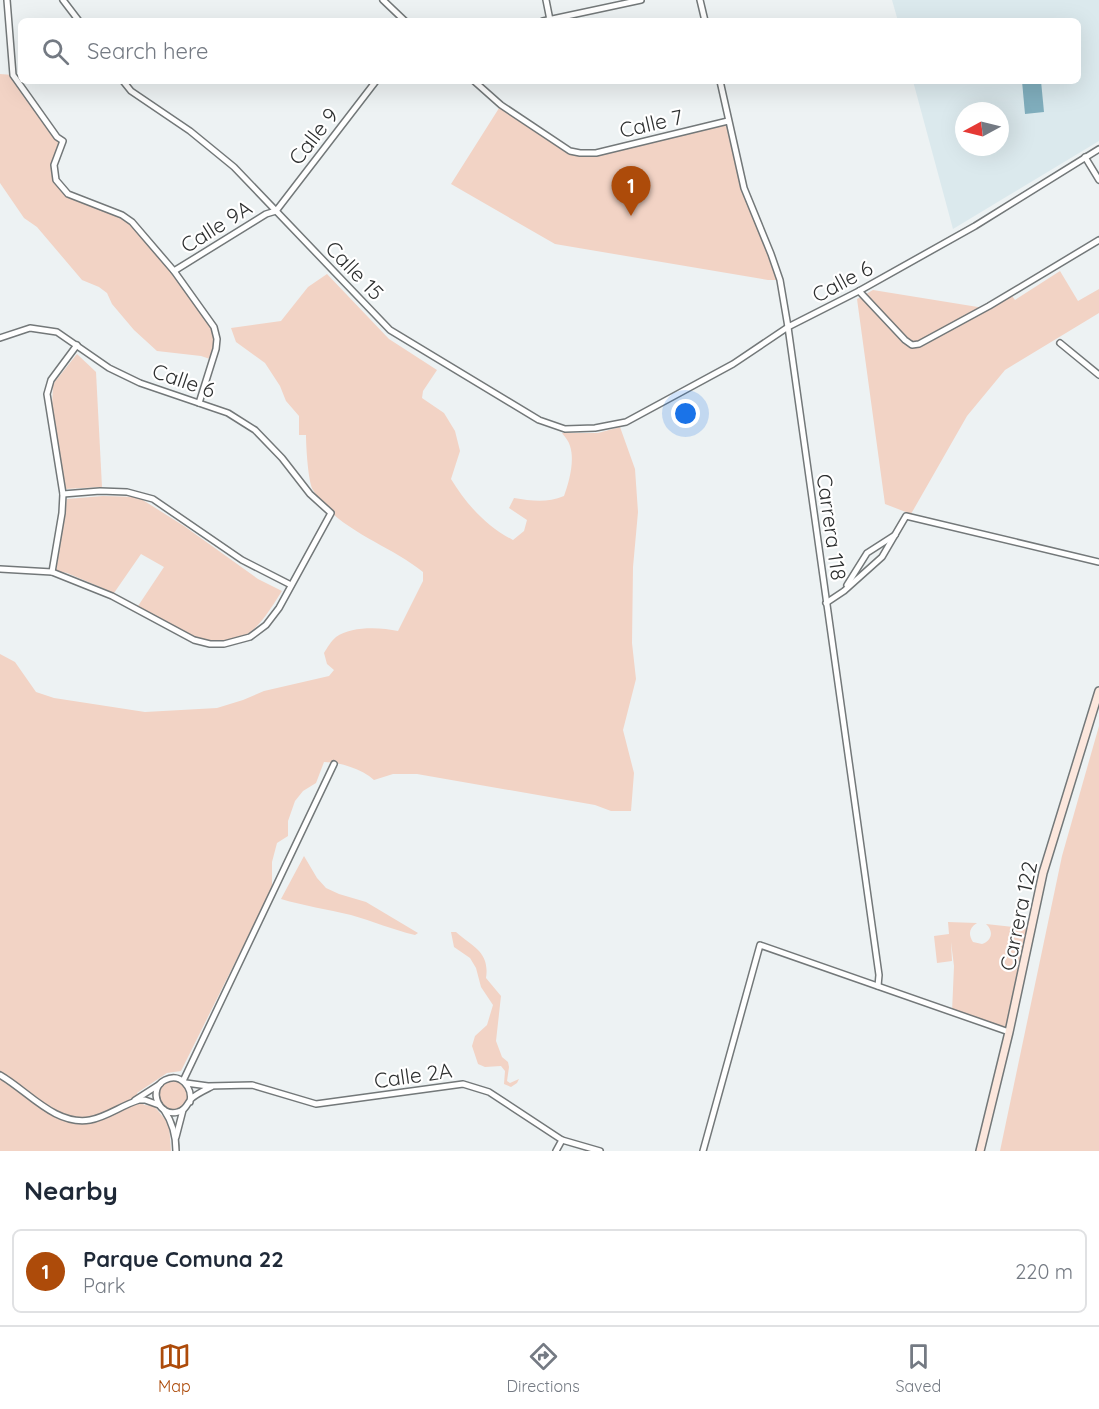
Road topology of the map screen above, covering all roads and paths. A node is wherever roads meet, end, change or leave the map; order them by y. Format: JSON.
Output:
{"nodes":[{"id":1,"x":7,"y":0,"type":"edge"},
{"id":2,"x":63,"y":0,"type":"edge"},
{"id":3,"x":383,"y":0,"type":"edge"},
{"id":4,"x":546,"y":0,"type":"edge"},
{"id":5,"x":641,"y":0,"type":"edge"},
{"id":6,"x":700,"y":0,"type":"edge"},
{"id":7,"x":77,"y":18,"type":"edge"},
{"id":8,"x":402,"y":18,"type":"edge"},
{"id":9,"x":550,"y":18,"type":"edge"},
{"id":10,"x":559,"y":18,"type":"edge"},
{"id":11,"x":704,"y":18,"type":"edge"},
{"id":12,"x":18,"y":82,"type":"edge"},
{"id":13,"x":19,"y":84,"type":"edge"},
{"id":14,"x":125,"y":84,"type":"edge"},
{"id":15,"x":374,"y":84,"type":"edge"},
{"id":16,"x":477,"y":84,"type":"edge"},
{"id":17,"x":721,"y":84,"type":"edge"},
{"id":18,"x":728,"y":122,"type":"junction"},
{"id":19,"x":1099,"y":149,"type":"edge"},
{"id":20,"x":1085,"y":157,"type":"junction"},
{"id":21,"x":1099,"y":180,"type":"edge"},
{"id":22,"x":276,"y":212,"type":"junction"},
{"id":23,"x":1099,"y":240,"type":"edge"},
{"id":24,"x":174,"y":271,"type":"junction"},
{"id":25,"x":859,"y":291,"type":"junction"},
{"id":26,"x":788,"y":327,"type":"junction"},
{"id":27,"x":0,"y":338,"type":"edge"},
{"id":28,"x":1060,"y":343,"type":"dead end"},
{"id":29,"x":77,"y":345,"type":"junction"},
{"id":30,"x":1099,"y":375,"type":"edge"},
{"id":31,"x":199,"y":403,"type":"junction"},
{"id":32,"x":595,"y":428,"type":"joint"},
{"id":33,"x":63,"y":494,"type":"junction"},
{"id":34,"x":896,"y":534,"type":"junction"},
{"id":35,"x":1099,"y":562,"type":"edge"},
{"id":36,"x":0,"y":569,"type":"edge"},
{"id":37,"x":52,"y":572,"type":"junction"},
{"id":38,"x":291,"y":585,"type":"junction"},
{"id":39,"x":844,"y":591,"type":"junction"},
{"id":40,"x":826,"y":603,"type":"junction"},
{"id":41,"x":1099,"y":691,"type":"edge"},
{"id":42,"x":334,"y":764,"type":"dead end"},
{"id":43,"x":878,"y":986,"type":"junction"},
{"id":44,"x":1009,"y":1032,"type":"junction"},
{"id":45,"x":0,"y":1075,"type":"edge"},
{"id":46,"x":182,"y":1081,"type":"junction"},
{"id":47,"x":160,"y":1084,"type":"junction"},
{"id":48,"x":216,"y":1086,"type":"junction"},
{"id":49,"x":131,"y":1102,"type":"junction"},
{"id":50,"x":190,"y":1102,"type":"junction"},
{"id":51,"x":159,"y":1105,"type":"junction"},
{"id":52,"x":164,"y":1110,"type":"junction"},
{"id":53,"x":183,"y":1110,"type":"junction"},
{"id":54,"x":176,"y":1139,"type":"junction"},
{"id":55,"x":562,"y":1140,"type":"junction"},
{"id":56,"x":176,"y":1151,"type":"edge"},
{"id":57,"x":556,"y":1151,"type":"edge"},
{"id":58,"x":600,"y":1151,"type":"edge"},
{"id":59,"x":703,"y":1151,"type":"edge"},
{"id":60,"x":980,"y":1151,"type":"edge"}],
"edges":[{"from":1,"to":12,"type":"street"},
{"from":2,"to":7,"type":"street"},
{"from":3,"to":8,"type":"street"},
{"from":4,"to":9,"type":"street"},
{"from":5,"to":10,"type":"street"},
{"from":6,"to":11,"type":"street"},
{"from":13,"to":24,"type":"street"},
{"from":14,"to":22,"type":"street","name":"Calle 15"},
{"from":15,"to":22,"type":"street","name":"Calle 9"},
{"from":16,"to":18,"type":"street","name":"Calle 7"},
{"from":17,"to":18,"type":"street","name":"Carrera 118"},
{"from":18,"to":26,"type":"street","name":"Carrera 118"},
{"from":19,"to":20,"type":"street","name":"Calle 6"},
{"from":20,"to":21,"type":"street"},
{"from":20,"to":25,"type":"street","name":"Calle 6"},
{"from":22,"to":24,"type":"street","name":"Calle 9A"},
{"from":22,"to":32,"type":"street","name":"Calle 15"},
{"from":23,"to":25,"type":"street"},
{"from":24,"to":31,"type":"street"},
{"from":25,"to":26,"type":"street","name":"Calle 6"},
{"from":26,"to":32,"type":"street","name":"Calle 6"},
{"from":26,"to":40,"type":"street","name":"Carrera 118"},
{"from":27,"to":29,"type":"street","name":"Calle 6"},
{"from":28,"to":30,"type":"street"},
{"from":29,"to":31,"type":"street","name":"Calle 6"},
{"from":29,"to":33,"type":"street"},
{"from":31,"to":38,"type":"street","name":"Calle 6"},
{"from":33,"to":37,"type":"street"},
{"from":33,"to":38,"type":"street"},
{"from":34,"to":35,"type":"street"},
{"from":34,"to":39,"type":"street"},
{"from":34,"to":39,"type":"street"},
{"from":36,"to":37,"type":"street"},
{"from":37,"to":38,"type":"street"},
{"from":39,"to":40,"type":"street"},
{"from":40,"to":43,"type":"street","name":"Carrera 118"},
{"from":41,"to":44,"type":"street","name":"Carrera 122"},
{"from":42,"to":46,"type":"street"},
{"from":43,"to":44,"type":"street"},
{"from":43,"to":59,"type":"street"},
{"from":44,"to":60,"type":"street","name":"Carrera 122"},
{"from":45,"to":49,"type":"street"},
{"from":46,"to":47,"type":"street"},
{"from":46,"to":48,"type":"street","name":"Calle 2A"},
{"from":46,"to":50,"type":"street"},
{"from":47,"to":49,"type":"street"},
{"from":47,"to":51,"type":"street"},
{"from":48,"to":50,"type":"street","name":"Calle 2A"},
{"from":48,"to":55,"type":"street","name":"Calle 2A"},
{"from":49,"to":51,"type":"street"},
{"from":50,"to":53,"type":"street"},
{"from":51,"to":52,"type":"street"},
{"from":52,"to":53,"type":"street"},
{"from":52,"to":54,"type":"street"},
{"from":53,"to":54,"type":"street"},
{"from":54,"to":56,"type":"street"},
{"from":55,"to":57,"type":"street"},
{"from":55,"to":58,"type":"street","name":"Calle 2A"}]}
